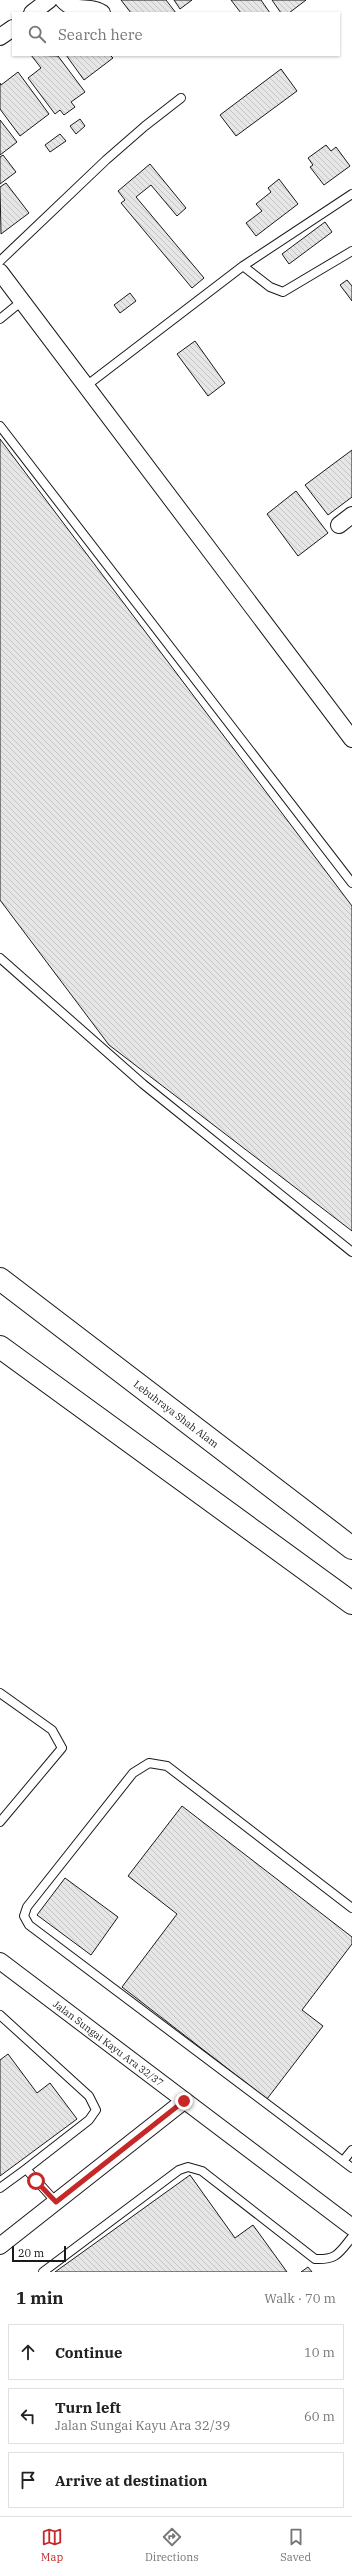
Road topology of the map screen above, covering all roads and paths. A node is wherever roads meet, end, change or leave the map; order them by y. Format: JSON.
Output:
{"nodes":[{"id":1,"x":49,"y":0,"type":"edge"},
{"id":2,"x":63,"y":0,"type":"edge"},
{"id":3,"x":33,"y":12,"type":"edge"},
{"id":4,"x":100,"y":12,"type":"edge"},
{"id":5,"x":12,"y":29,"type":"edge"},
{"id":6,"x":0,"y":37,"type":"edge"},
{"id":7,"x":181,"y":98,"type":"dead end"},
{"id":8,"x":352,"y":194,"type":"edge"},
{"id":9,"x":352,"y":250,"type":"edge"},
{"id":10,"x":0,"y":261,"type":"edge"},
{"id":11,"x":243,"y":266,"type":"junction"},
{"id":12,"x":0,"y":272,"type":"edge"},
{"id":13,"x":22,"y":301,"type":"junction"},
{"id":14,"x":0,"y":319,"type":"edge"},
{"id":15,"x":86,"y":386,"type":"junction"},
{"id":16,"x":0,"y":426,"type":"edge"},
{"id":17,"x":352,"y":739,"type":"edge"},
{"id":18,"x":352,"y":883,"type":"edge"},
{"id":19,"x":0,"y":958,"type":"edge"},
{"id":20,"x":352,"y":1252,"type":"edge"},
{"id":21,"x":0,"y":1273,"type":"edge"},
{"id":22,"x":0,"y":1279,"type":"edge"},
{"id":23,"x":37,"y":1306,"type":"junction"},
{"id":24,"x":0,"y":1347,"type":"edge"},
{"id":25,"x":352,"y":1548,"type":"edge"},
{"id":26,"x":352,"y":1603,"type":"edge"},
{"id":27,"x":0,"y":1693,"type":"edge"},
{"id":28,"x":0,"y":1822,"type":"edge"},
{"id":29,"x":352,"y":1908,"type":"edge"},
{"id":30,"x":0,"y":1961,"type":"edge"},
{"id":31,"x":0,"y":2015,"type":"edge"},
{"id":32,"x":184,"y":2101,"type":"junction"},
{"id":33,"x":352,"y":2150,"type":"edge"},
{"id":34,"x":343,"y":2161,"type":"junction"},
{"id":35,"x":352,"y":2168,"type":"edge"},
{"id":36,"x":26,"y":2169,"type":"junction"},
{"id":37,"x":0,"y":2188,"type":"edge"},
{"id":38,"x":56,"y":2202,"type":"junction"},
{"id":39,"x":352,"y":2227,"type":"edge"},
{"id":40,"x":352,"y":2237,"type":"edge"},
{"id":41,"x":0,"y":2246,"type":"edge"},
{"id":42,"x":43,"y":2272,"type":"edge"}],
"edges":[{"from":1,"to":3,"type":"street"},
{"from":2,"to":4,"type":"street"},
{"from":5,"to":6,"type":"street"},
{"from":7,"to":10,"type":"lane"},
{"from":8,"to":11,"type":"lane"},
{"from":9,"to":11,"type":"lane"},
{"from":11,"to":15,"type":"lane"},
{"from":12,"to":13,"type":"street"},
{"from":13,"to":14,"type":"lane"},
{"from":13,"to":15,"type":"street"},
{"from":15,"to":17,"type":"street"},
{"from":16,"to":18,"type":"lane"},
{"from":19,"to":20,"type":"lane"},
{"from":21,"to":23,"type":"highway"},
{"from":22,"to":23,"type":"highway","name":"Lebuhraya Shah Alam"},
{"from":23,"to":25,"type":"highway","name":"Lebuhraya Shah Alam"},
{"from":24,"to":26,"type":"highway"},
{"from":27,"to":28,"type":"lane"},
{"from":29,"to":34,"type":"lane"},
{"from":30,"to":32,"type":"street","name":"Jalan Sungai Kayu Ara 32/37"},
{"from":31,"to":36,"type":"lane"},
{"from":32,"to":38,"type":"street"},
{"from":32,"to":39,"type":"street","name":"Jalan Sungai Kayu Ara 32/37"},
{"from":33,"to":34,"type":"lane"},
{"from":34,"to":35,"type":"lane"},
{"from":36,"to":37,"type":"lane"},
{"from":36,"to":38,"type":"lane"},
{"from":38,"to":41,"type":"street"},
{"from":40,"to":42,"type":"lane"}]}
